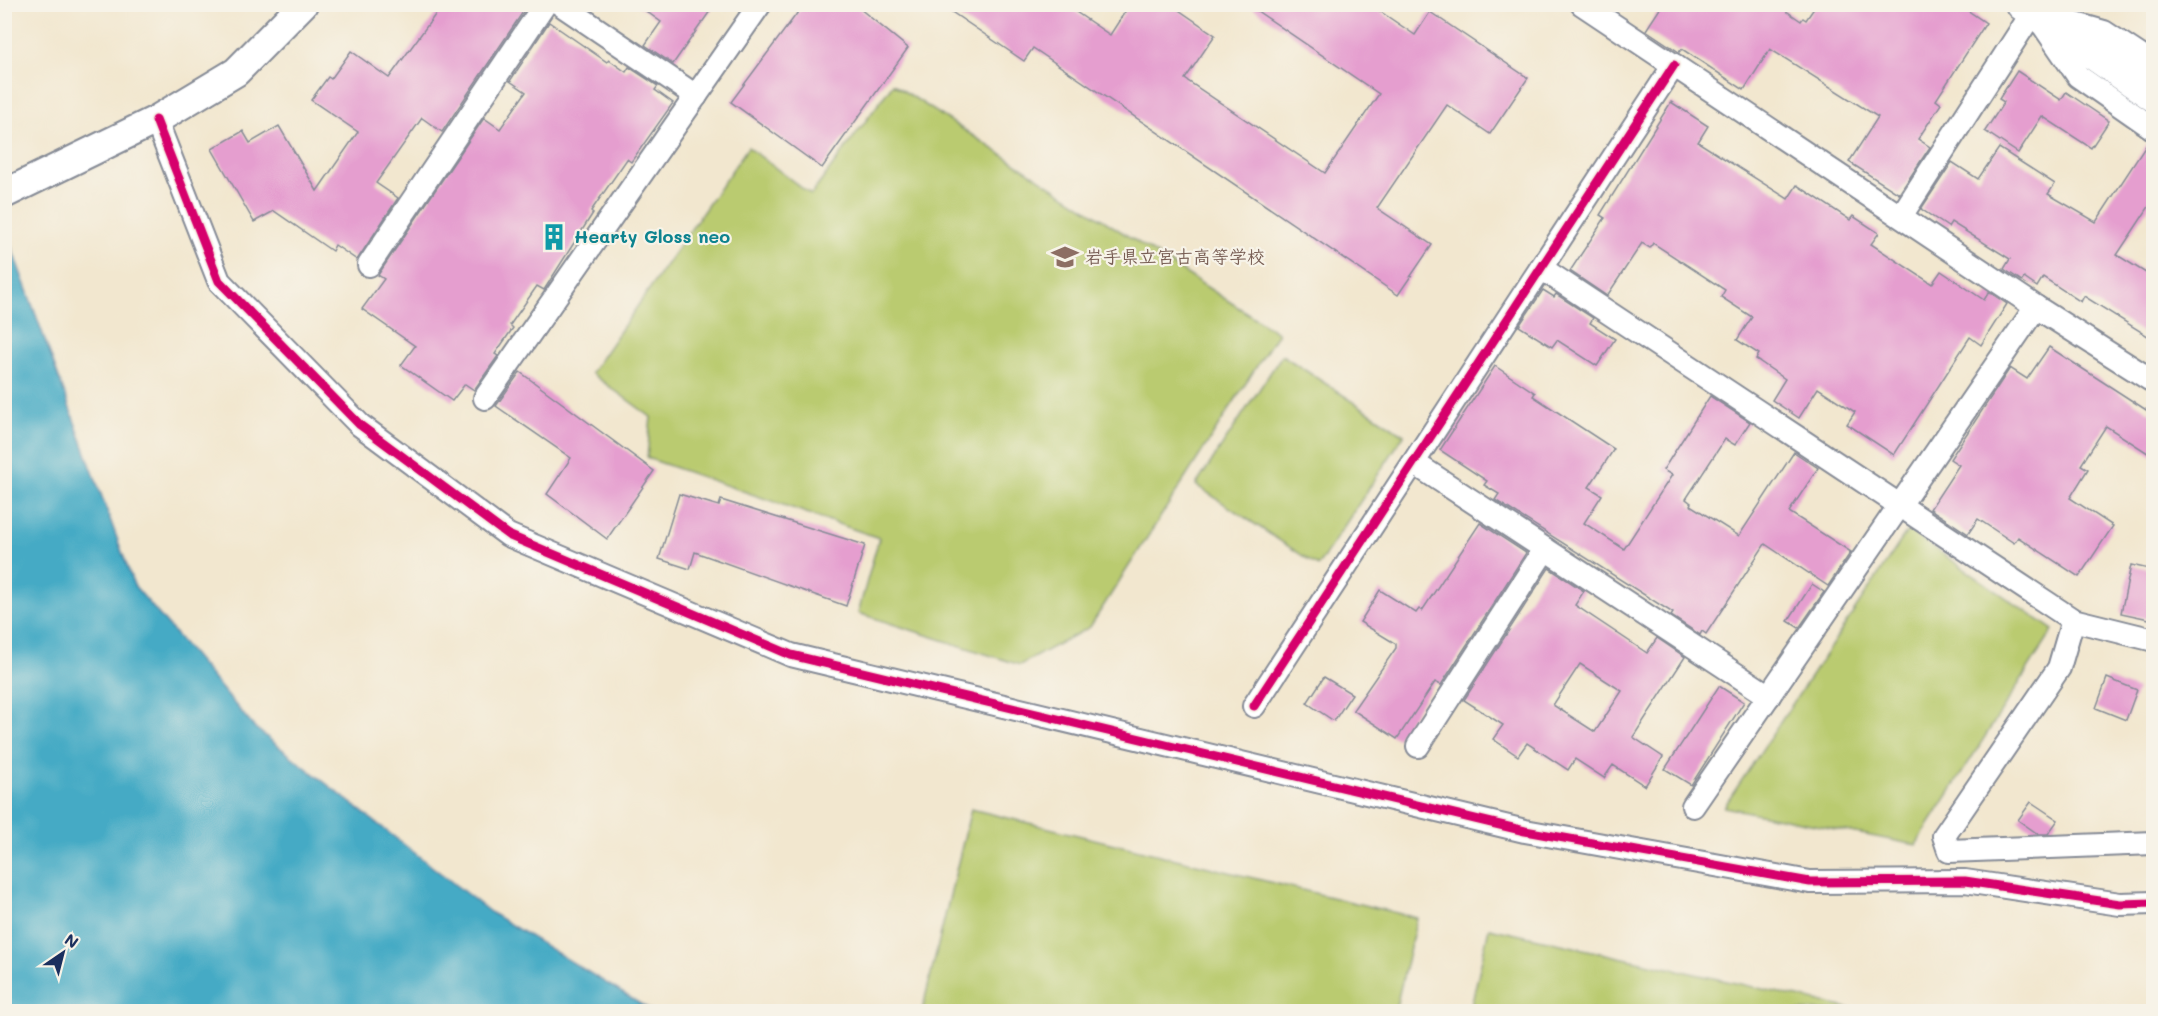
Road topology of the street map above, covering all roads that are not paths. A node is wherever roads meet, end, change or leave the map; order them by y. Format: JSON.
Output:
{"nodes":[{"id":1,"x":303,"y":4,"type":"edge"},
{"id":2,"x":545,"y":4,"type":"edge"},
{"id":3,"x":560,"y":4,"type":"edge"},
{"id":4,"x":760,"y":4,"type":"edge"},
{"id":5,"x":1582,"y":4,"type":"edge"},
{"id":6,"x":2031,"y":7,"type":"edge"},
{"id":7,"x":1674,"y":65,"type":"junction"},
{"id":8,"x":2154,"y":65,"type":"edge"},
{"id":9,"x":2154,"y":94,"type":"edge"},
{"id":10,"x":696,"y":96,"type":"junction"},
{"id":11,"x":156,"y":120,"type":"junction"},
{"id":12,"x":2154,"y":129,"type":"edge"},
{"id":13,"x":4,"y":194,"type":"edge"},
{"id":14,"x":1901,"y":216,"type":"junction"},
{"id":15,"x":369,"y":265,"type":"dead end"},
{"id":16,"x":1542,"y":268,"type":"junction"},
{"id":17,"x":2036,"y":307,"type":"junction"},
{"id":18,"x":2154,"y":382,"type":"edge"},
{"id":19,"x":485,"y":398,"type":"dead end"},
{"id":20,"x":1414,"y":463,"type":"junction"},
{"id":21,"x":1900,"y":505,"type":"junction"},
{"id":22,"x":1545,"y":549,"type":"junction"},
{"id":23,"x":2073,"y":620,"type":"junction"},
{"id":24,"x":2154,"y":640,"type":"edge"},
{"id":25,"x":1769,"y":696,"type":"junction"},
{"id":26,"x":1254,"y":706,"type":"dead end"},
{"id":27,"x":1418,"y":746,"type":"dead end"},
{"id":28,"x":1693,"y":806,"type":"dead end"},
{"id":29,"x":2154,"y":843,"type":"edge"},
{"id":30,"x":2154,"y":903,"type":"edge"}],
"edges":[{"from":1,"to":11,"type":"street"},
{"from":2,"to":15,"type":"street"},
{"from":3,"to":10,"type":"street"},
{"from":4,"to":10,"type":"street"},
{"from":5,"to":7,"type":"street"},
{"from":6,"to":8,"type":"street"},
{"from":6,"to":9,"type":"highway"},
{"from":6,"to":12,"type":"street"},
{"from":6,"to":14,"type":"street"},
{"from":7,"to":14,"type":"street"},
{"from":7,"to":16,"type":"street"},
{"from":10,"to":19,"type":"street"},
{"from":11,"to":13,"type":"street"},
{"from":11,"to":30,"type":"street"},
{"from":14,"to":17,"type":"street"},
{"from":16,"to":20,"type":"street"},
{"from":16,"to":21,"type":"street"},
{"from":17,"to":18,"type":"street"},
{"from":17,"to":21,"type":"street"},
{"from":20,"to":22,"type":"street"},
{"from":20,"to":26,"type":"street"},
{"from":21,"to":23,"type":"street"},
{"from":21,"to":25,"type":"street"},
{"from":22,"to":25,"type":"street"},
{"from":22,"to":27,"type":"street"},
{"from":23,"to":24,"type":"street"},
{"from":23,"to":29,"type":"street"},
{"from":25,"to":28,"type":"street"}]}
